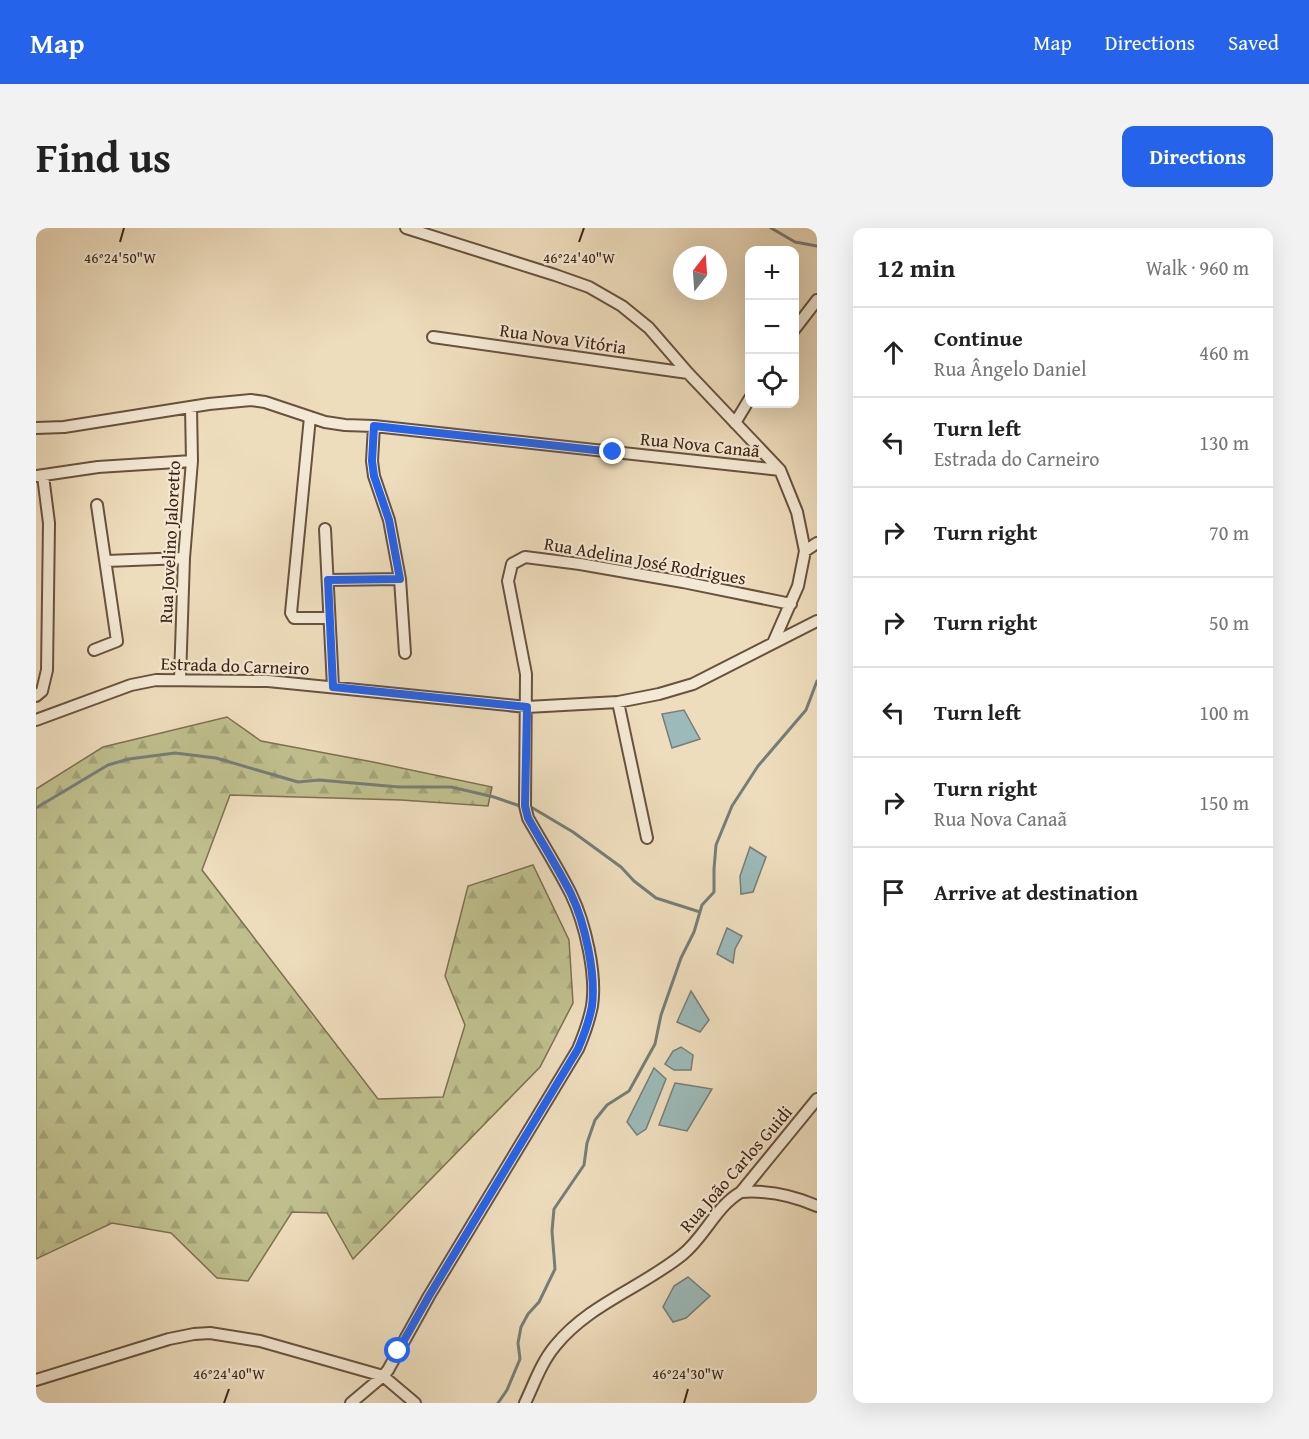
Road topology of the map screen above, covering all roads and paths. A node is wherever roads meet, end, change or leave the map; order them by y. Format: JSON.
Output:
{"nodes":[{"id":1,"x":406,"y":228,"type":"edge"},
{"id":2,"x":817,"y":300,"type":"edge"},
{"id":3,"x":799,"y":325,"type":"edge"},
{"id":4,"x":433,"y":337,"type":"dead end"},
{"id":5,"x":688,"y":373,"type":"junction"},
{"id":6,"x":745,"y":406,"type":"edge"},
{"id":7,"x":191,"y":407,"type":"junction"},
{"id":8,"x":310,"y":417,"type":"junction"},
{"id":9,"x":735,"y":423,"type":"junction"},
{"id":10,"x":374,"y":426,"type":"junction"},
{"id":11,"x":36,"y":428,"type":"edge"},
{"id":12,"x":192,"y":461,"type":"junction"},
{"id":13,"x":780,"y":470,"type":"junction"},
{"id":14,"x":40,"y":476,"type":"edge"},
{"id":15,"x":97,"y":504,"type":"dead end"},
{"id":16,"x":325,"y":529,"type":"dead end"},
{"id":17,"x":817,"y":543,"type":"edge"},
{"id":18,"x":805,"y":551,"type":"junction"},
{"id":19,"x":184,"y":558,"type":"junction"},
{"id":20,"x":106,"y":561,"type":"junction"},
{"id":21,"x":400,"y":579,"type":"junction"},
{"id":22,"x":328,"y":580,"type":"junction"},
{"id":23,"x":791,"y":604,"type":"junction"},
{"id":24,"x":329,"y":618,"type":"junction"},
{"id":25,"x":817,"y":621,"type":"edge"},
{"id":26,"x":773,"y":643,"type":"junction"},
{"id":27,"x":94,"y":650,"type":"dead end"},
{"id":28,"x":405,"y":653,"type":"dead end"},
{"id":29,"x":180,"y":679,"type":"junction"},
{"id":30,"x":333,"y":687,"type":"junction"},
{"id":31,"x":36,"y":696,"type":"edge"},
{"id":32,"x":618,"y":702,"type":"junction"},
{"id":33,"x":527,"y":707,"type":"junction"},
{"id":34,"x":36,"y":720,"type":"edge"},
{"id":35,"x":647,"y":837,"type":"dead end"},
{"id":36,"x":817,"y":1099,"type":"edge"},
{"id":37,"x":741,"y":1192,"type":"junction"},
{"id":38,"x":817,"y":1206,"type":"edge"},
{"id":39,"x":383,"y":1376,"type":"junction"},
{"id":40,"x":36,"y":1380,"type":"edge"},
{"id":41,"x":351,"y":1403,"type":"edge"},
{"id":42,"x":415,"y":1403,"type":"edge"},
{"id":43,"x":525,"y":1403,"type":"edge"}],
"edges":[{"from":1,"to":5,"type":"street"},
{"from":2,"to":3,"type":"street"},
{"from":4,"to":5,"type":"street","name":"Rua Nova Vitória"},
{"from":5,"to":9,"type":"street"},
{"from":6,"to":9,"type":"street"},
{"from":7,"to":8,"type":"street","name":"Rua Nova Canaã"},
{"from":7,"to":11,"type":"street","name":"Rua Nova Canaã"},
{"from":7,"to":12,"type":"street","name":"Rua Jovelino Jaloretto"},
{"from":8,"to":10,"type":"street","name":"Rua Nova Canaã"},
{"from":8,"to":24,"type":"street"},
{"from":9,"to":13,"type":"street"},
{"from":10,"to":13,"type":"street","name":"Rua Nova Canaã"},
{"from":10,"to":21,"type":"street"},
{"from":12,"to":14,"type":"street"},
{"from":12,"to":19,"type":"street","name":"Rua Jovelino Jaloretto"},
{"from":13,"to":18,"type":"street"},
{"from":14,"to":31,"type":"street"},
{"from":15,"to":20,"type":"street"},
{"from":16,"to":22,"type":"street"},
{"from":17,"to":18,"type":"street"},
{"from":18,"to":23,"type":"street"},
{"from":19,"to":20,"type":"street"},
{"from":19,"to":29,"type":"street","name":"Rua Jovelino Jaloretto"},
{"from":20,"to":27,"type":"street"},
{"from":21,"to":22,"type":"street"},
{"from":21,"to":28,"type":"street"},
{"from":22,"to":24,"type":"street"},
{"from":23,"to":26,"type":"street"},
{"from":23,"to":33,"type":"street","name":"Rua Adelina José Rodrigues"},
{"from":24,"to":30,"type":"street"},
{"from":25,"to":26,"type":"street","name":"Estrada do Carneiro"},
{"from":26,"to":32,"type":"street","name":"Estrada do Carneiro"},
{"from":29,"to":30,"type":"street","name":"Estrada do Carneiro"},
{"from":29,"to":34,"type":"street","name":"Estrada do Carneiro"},
{"from":30,"to":33,"type":"street","name":"Estrada do Carneiro"},
{"from":32,"to":33,"type":"street","name":"Estrada do Carneiro"},
{"from":32,"to":35,"type":"street"},
{"from":33,"to":39,"type":"street"},
{"from":36,"to":37,"type":"street","name":"Rua João Carlos Guidi"},
{"from":37,"to":38,"type":"street"},
{"from":37,"to":43,"type":"street","name":"Rua João Carlos Guidi"},
{"from":39,"to":40,"type":"street"},
{"from":39,"to":41,"type":"street"},
{"from":39,"to":42,"type":"street"}]}
